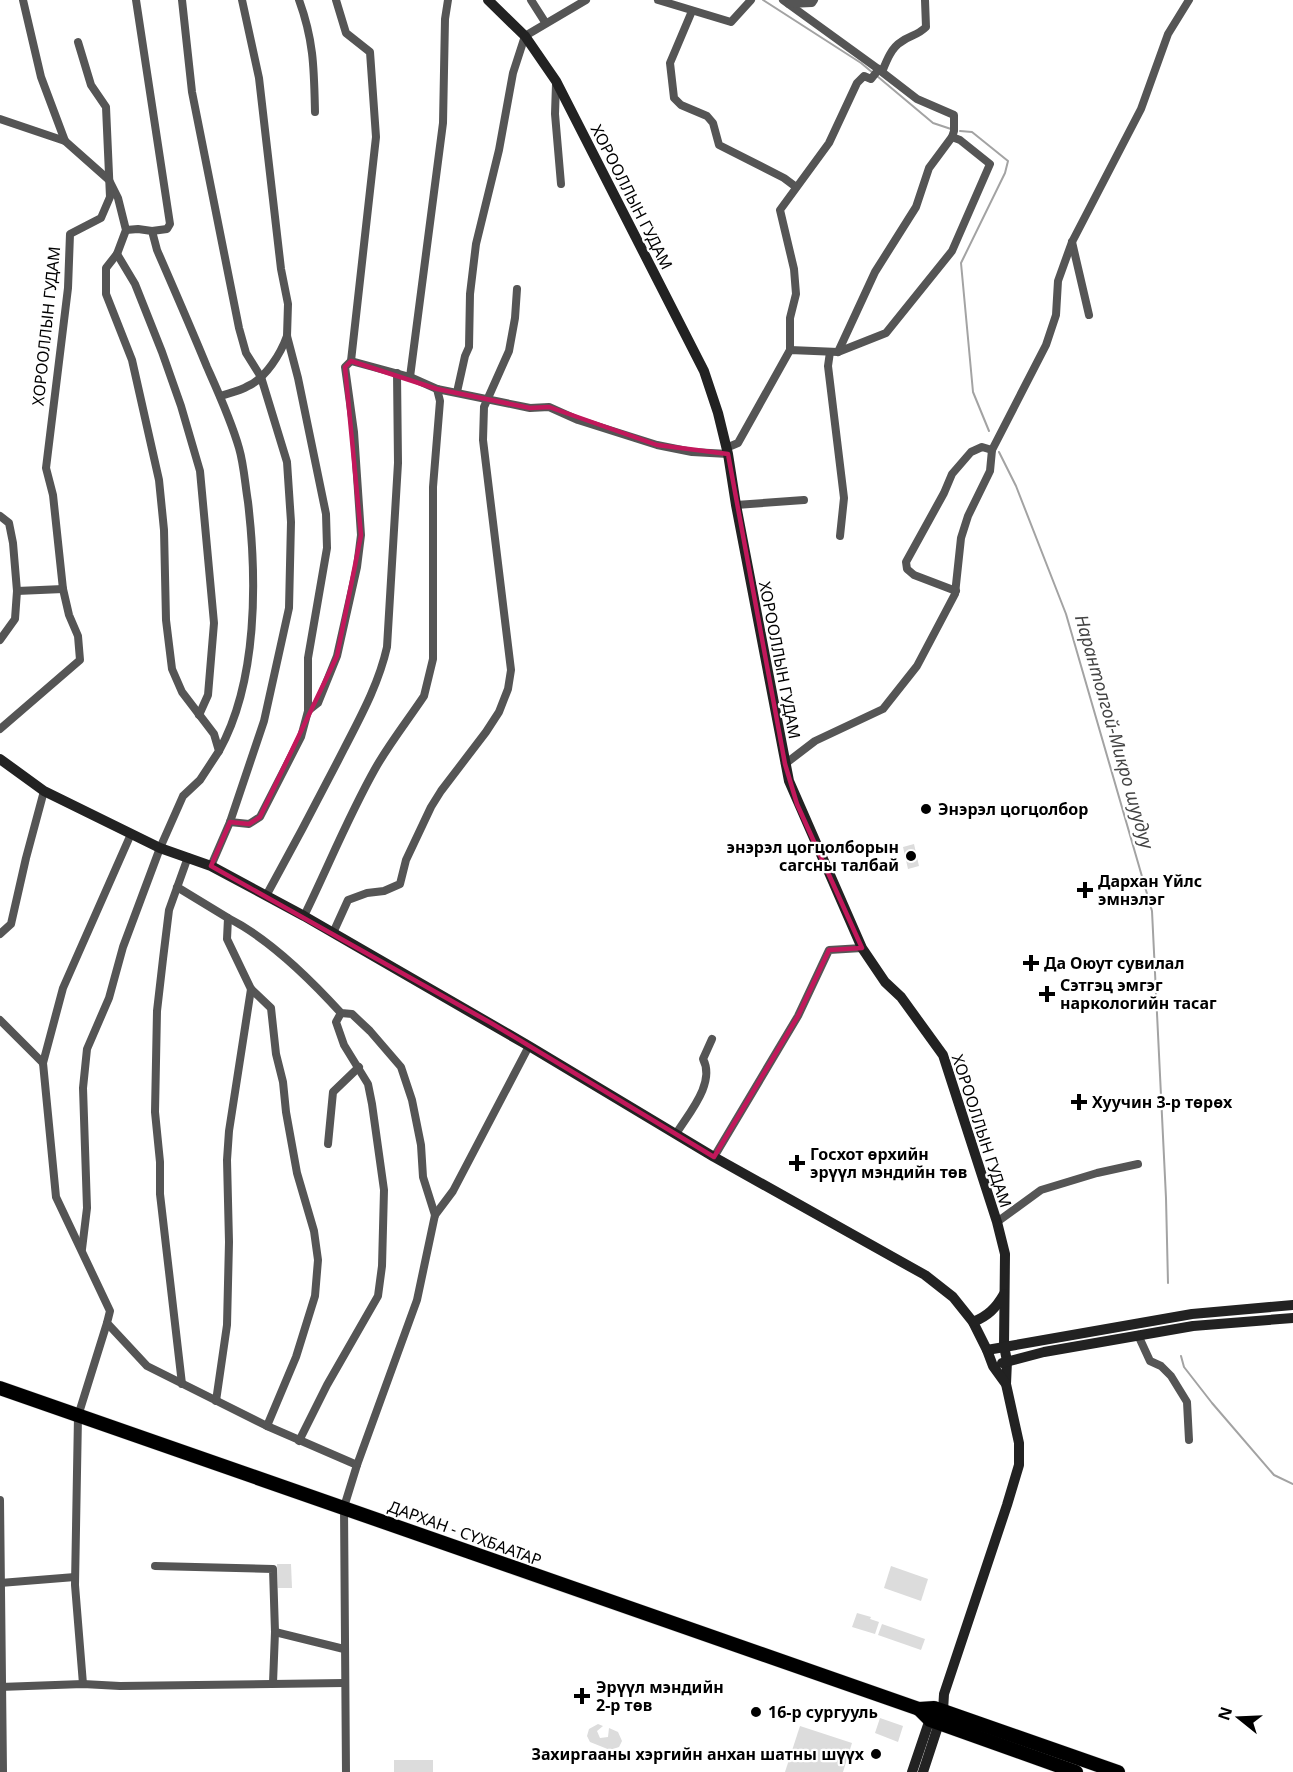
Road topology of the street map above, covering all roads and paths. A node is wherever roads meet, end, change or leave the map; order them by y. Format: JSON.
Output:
{"nodes":[{"id":1,"x":23,"y":0,"type":"edge"},
{"id":2,"x":136,"y":0,"type":"edge"},
{"id":3,"x":182,"y":0,"type":"edge"},
{"id":4,"x":242,"y":0,"type":"edge"},
{"id":5,"x":299,"y":0,"type":"edge"},
{"id":6,"x":336,"y":0,"type":"edge"},
{"id":7,"x":448,"y":0,"type":"edge"},
{"id":8,"x":488,"y":0,"type":"edge"},
{"id":9,"x":531,"y":0,"type":"edge"},
{"id":10,"x":586,"y":0,"type":"edge"},
{"id":11,"x":658,"y":0,"type":"edge"},
{"id":12,"x":751,"y":0,"type":"edge"},
{"id":13,"x":814,"y":0,"type":"edge"},
{"id":14,"x":925,"y":0,"type":"edge"},
{"id":15,"x":1189,"y":0,"type":"edge"},
{"id":16,"x":786,"y":2,"type":"edge"},
{"id":17,"x":692,"y":10,"type":"junction"},
{"id":18,"x":545,"y":22,"type":"junction"},
{"id":19,"x":525,"y":36,"type":"junction"},
{"id":20,"x":78,"y":42,"type":"dead end"},
{"id":21,"x":880,"y":70,"type":"junction"},
{"id":22,"x":556,"y":81,"type":"junction"},
{"id":23,"x":315,"y":112,"type":"dead end"},
{"id":24,"x":0,"y":119,"type":"edge"},
{"id":25,"x":952,"y":136,"type":"junction"},
{"id":26,"x":65,"y":141,"type":"junction"},
{"id":27,"x":109,"y":180,"type":"junction"},
{"id":28,"x":561,"y":184,"type":"dead end"},
{"id":29,"x":796,"y":187,"type":"junction"},
{"id":30,"x":126,"y":230,"type":"junction"},
{"id":31,"x":152,"y":231,"type":"junction"},
{"id":32,"x":1072,"y":242,"type":"junction"},
{"id":33,"x":117,"y":254,"type":"junction"},
{"id":34,"x":517,"y":289,"type":"dead end"},
{"id":35,"x":1089,"y":315,"type":"dead end"},
{"id":36,"x":287,"y":336,"type":"junction"},
{"id":37,"x":790,"y":350,"type":"junction"},
{"id":38,"x":834,"y":352,"type":"junction"},
{"id":39,"x":351,"y":361,"type":"junction"},
{"id":40,"x":397,"y":373,"type":"junction"},
{"id":41,"x":261,"y":376,"type":"junction"},
{"id":42,"x":410,"y":377,"type":"junction"},
{"id":43,"x":437,"y":389,"type":"junction"},
{"id":44,"x":457,"y":392,"type":"junction"},
{"id":45,"x":220,"y":396,"type":"junction"},
{"id":46,"x":487,"y":400,"type":"junction"},
{"id":47,"x":992,"y":450,"type":"junction"},
{"id":48,"x":727,"y":451,"type":"junction"},
{"id":49,"x":804,"y":500,"type":"dead end"},
{"id":50,"x":735,"y":506,"type":"junction"},
{"id":51,"x":0,"y":516,"type":"edge"},
{"id":52,"x":9,"y":523,"type":"junction"},
{"id":53,"x":0,"y":527,"type":"edge"},
{"id":54,"x":840,"y":536,"type":"dead end"},
{"id":55,"x":63,"y":589,"type":"junction"},
{"id":56,"x":17,"y":591,"type":"junction"},
{"id":57,"x":956,"y":591,"type":"junction"},
{"id":58,"x":0,"y":640,"type":"edge"},
{"id":59,"x":308,"y":711,"type":"junction"},
{"id":60,"x":199,"y":714,"type":"junction"},
{"id":61,"x":0,"y":729,"type":"edge"},
{"id":62,"x":219,"y":751,"type":"junction"},
{"id":63,"x":0,"y":759,"type":"edge"},
{"id":64,"x":785,"y":764,"type":"junction"},
{"id":65,"x":44,"y":791,"type":"junction"},
{"id":66,"x":230,"y":822,"type":"junction"},
{"id":67,"x":131,"y":834,"type":"junction"},
{"id":68,"x":160,"y":848,"type":"junction"},
{"id":69,"x":188,"y":857,"type":"junction"},
{"id":70,"x":211,"y":866,"type":"junction"},
{"id":71,"x":177,"y":887,"type":"junction"},
{"id":72,"x":267,"y":896,"type":"junction"},
{"id":73,"x":304,"y":916,"type":"junction"},
{"id":74,"x":228,"y":918,"type":"junction"},
{"id":75,"x":333,"y":933,"type":"junction"},
{"id":76,"x":0,"y":934,"type":"edge"},
{"id":77,"x":861,"y":948,"type":"junction"},
{"id":78,"x":251,"y":989,"type":"junction"},
{"id":79,"x":341,"y":1013,"type":"junction"},
{"id":80,"x":0,"y":1020,"type":"edge"},
{"id":81,"x":711,"y":1039,"type":"dead end"},
{"id":82,"x":529,"y":1046,"type":"junction"},
{"id":83,"x":43,"y":1064,"type":"junction"},
{"id":84,"x":358,"y":1067,"type":"junction"},
{"id":85,"x":676,"y":1134,"type":"junction"},
{"id":86,"x":328,"y":1144,"type":"dead end"},
{"id":87,"x":714,"y":1156,"type":"junction"},
{"id":88,"x":1138,"y":1164,"type":"dead end"},
{"id":89,"x":435,"y":1215,"type":"junction"},
{"id":90,"x":997,"y":1222,"type":"junction"},
{"id":91,"x":82,"y":1249,"type":"junction"},
{"id":92,"x":1005,"y":1291,"type":"junction"},
{"id":93,"x":1293,"y":1305,"type":"edge"},
{"id":94,"x":1293,"y":1318,"type":"edge"},
{"id":95,"x":973,"y":1322,"type":"junction"},
{"id":96,"x":107,"y":1323,"type":"junction"},
{"id":97,"x":1138,"y":1335,"type":"junction"},
{"id":98,"x":1004,"y":1346,"type":"junction"},
{"id":99,"x":987,"y":1350,"type":"junction"},
{"id":100,"x":1007,"y":1361,"type":"junction"},
{"id":101,"x":993,"y":1366,"type":"junction"},
{"id":102,"x":182,"y":1384,"type":"junction"},
{"id":103,"x":1006,"y":1384,"type":"junction"},
{"id":104,"x":0,"y":1388,"type":"edge"},
{"id":105,"x":216,"y":1401,"type":"junction"},
{"id":106,"x":78,"y":1416,"type":"junction"},
{"id":107,"x":267,"y":1426,"type":"junction"},
{"id":108,"x":1189,"y":1440,"type":"dead end"},
{"id":109,"x":299,"y":1441,"type":"junction"},
{"id":110,"x":357,"y":1466,"type":"junction"},
{"id":111,"x":0,"y":1500,"type":"edge"},
{"id":112,"x":344,"y":1507,"type":"junction"},
{"id":113,"x":155,"y":1566,"type":"dead end"},
{"id":114,"x":75,"y":1577,"type":"junction"},
{"id":115,"x":1,"y":1583,"type":"edge"},
{"id":116,"x":275,"y":1632,"type":"junction"},
{"id":117,"x":1,"y":1649,"type":"edge"},
{"id":118,"x":344,"y":1649,"type":"junction"},
{"id":119,"x":273,"y":1683,"type":"junction"},
{"id":120,"x":344,"y":1683,"type":"junction"},
{"id":121,"x":83,"y":1684,"type":"junction"},
{"id":122,"x":1,"y":1687,"type":"edge"},
{"id":123,"x":936,"y":1716,"type":"junction"},
{"id":124,"x":3,"y":1772,"type":"edge"},
{"id":125,"x":346,"y":1772,"type":"edge"},
{"id":126,"x":912,"y":1772,"type":"edge"},
{"id":127,"x":923,"y":1772,"type":"edge"},
{"id":128,"x":1076,"y":1772,"type":"edge"},
{"id":129,"x":1118,"y":1772,"type":"edge"}],
"edges":[{"from":1,"to":26,"type":"street"},
{"from":2,"to":31,"type":"street"},
{"from":3,"to":41,"type":"street"},
{"from":4,"to":36,"type":"street"},
{"from":5,"to":23,"type":"street"},
{"from":6,"to":39,"type":"street"},
{"from":7,"to":42,"type":"street"},
{"from":8,"to":19,"type":"main road","name":"ХОРООЛЛЫН ГУДАМ"},
{"from":9,"to":18,"type":"street"},
{"from":10,"to":18,"type":"street"},
{"from":11,"to":17,"type":"street"},
{"from":12,"to":17,"type":"street"},
{"from":13,"to":16,"type":"street"},
{"from":14,"to":21,"type":"street"},
{"from":15,"to":32,"type":"street"},
{"from":16,"to":21,"type":"street"},
{"from":17,"to":29,"type":"street"},
{"from":18,"to":19,"type":"street"},
{"from":19,"to":22,"type":"main road","name":"ХОРООЛЛЫН ГУДАМ"},
{"from":19,"to":44,"type":"street"},
{"from":20,"to":27,"type":"street","name":"ХОРООЛЛЫН ГУДАМ"},
{"from":21,"to":25,"type":"street"},
{"from":21,"to":29,"type":"street"},
{"from":22,"to":28,"type":"street"},
{"from":22,"to":48,"type":"main road","name":"ХОРООЛЛЫН ГУДАМ"},
{"from":24,"to":26,"type":"street"},
{"from":25,"to":38,"type":"street"},
{"from":25,"to":38,"type":"street"},
{"from":26,"to":27,"type":"street"},
{"from":27,"to":30,"type":"street"},
{"from":27,"to":55,"type":"street","name":"ХОРООЛЛЫН ГУДАМ"},
{"from":29,"to":37,"type":"street"},
{"from":30,"to":31,"type":"street"},
{"from":30,"to":33,"type":"street"},
{"from":31,"to":45,"type":"street"},
{"from":32,"to":35,"type":"street"},
{"from":32,"to":47,"type":"street"},
{"from":33,"to":60,"type":"street"},
{"from":33,"to":60,"type":"street"},
{"from":34,"to":46,"type":"street"},
{"from":36,"to":41,"type":"street"},
{"from":36,"to":59,"type":"street"},
{"from":37,"to":38,"type":"street"},
{"from":37,"to":48,"type":"street"},
{"from":38,"to":54,"type":"street"},
{"from":39,"to":40,"type":"street"},
{"from":39,"to":59,"type":"street"},
{"from":40,"to":42,"type":"street"},
{"from":40,"to":72,"type":"street"},
{"from":41,"to":45,"type":"street"},
{"from":41,"to":66,"type":"street"},
{"from":42,"to":43,"type":"street"},
{"from":43,"to":44,"type":"street"},
{"from":43,"to":73,"type":"street"},
{"from":44,"to":46,"type":"street"},
{"from":45,"to":62,"type":"street"},
{"from":46,"to":48,"type":"street"},
{"from":46,"to":75,"type":"street"},
{"from":47,"to":57,"type":"street"},
{"from":47,"to":57,"type":"street"},
{"from":48,"to":50,"type":"main road","name":"ХОРООЛЛЫН ГУДАМ"},
{"from":49,"to":50,"type":"street"},
{"from":50,"to":64,"type":"main road","name":"ХОРООЛЛЫН ГУДАМ"},
{"from":51,"to":52,"type":"street"},
{"from":52,"to":53,"type":"street"},
{"from":52,"to":56,"type":"street"},
{"from":55,"to":56,"type":"street"},
{"from":55,"to":61,"type":"street"},
{"from":56,"to":58,"type":"street"},
{"from":57,"to":64,"type":"street"},
{"from":59,"to":66,"type":"street"},
{"from":60,"to":62,"type":"street"},
{"from":62,"to":68,"type":"street"},
{"from":63,"to":65,"type":"main road"},
{"from":64,"to":77,"type":"main road","name":"ХОРООЛЛЫН ГУДАМ"},
{"from":65,"to":67,"type":"main road"},
{"from":65,"to":76,"type":"street"},
{"from":66,"to":70,"type":"street"},
{"from":67,"to":68,"type":"main road"},
{"from":67,"to":83,"type":"street"},
{"from":68,"to":69,"type":"main road"},
{"from":68,"to":91,"type":"street"},
{"from":69,"to":70,"type":"main road"},
{"from":69,"to":71,"type":"street"},
{"from":70,"to":72,"type":"main road"},
{"from":71,"to":74,"type":"street"},
{"from":71,"to":102,"type":"street"},
{"from":72,"to":73,"type":"main road"},
{"from":73,"to":75,"type":"main road"},
{"from":74,"to":78,"type":"street"},
{"from":74,"to":79,"type":"street"},
{"from":75,"to":82,"type":"main road"},
{"from":77,"to":87,"type":"street"},
{"from":77,"to":90,"type":"main road","name":"ХОРООЛЛЫН ГУДАМ"},
{"from":78,"to":105,"type":"street"},
{"from":78,"to":107,"type":"street"},
{"from":79,"to":84,"type":"street"},
{"from":79,"to":89,"type":"street"},
{"from":80,"to":83,"type":"street"},
{"from":81,"to":85,"type":"street"},
{"from":82,"to":85,"type":"main road"},
{"from":82,"to":89,"type":"street"},
{"from":83,"to":91,"type":"street"},
{"from":84,"to":86,"type":"street"},
{"from":84,"to":109,"type":"street"},
{"from":85,"to":87,"type":"main road"},
{"from":87,"to":95,"type":"main road"},
{"from":88,"to":90,"type":"street"},
{"from":89,"to":110,"type":"street"},
{"from":90,"to":92,"type":"main road","name":"ХОРООЛЛЫН ГУДАМ"},
{"from":91,"to":96,"type":"street"},
{"from":92,"to":95,"type":"main road"},
{"from":92,"to":98,"type":"main road","name":"ХОРООЛЛЫН ГУДАМ"},
{"from":93,"to":98,"type":"main road"},
{"from":94,"to":97,"type":"main road"},
{"from":95,"to":99,"type":"main road"},
{"from":96,"to":102,"type":"street"},
{"from":96,"to":106,"type":"street"},
{"from":97,"to":100,"type":"main road"},
{"from":97,"to":108,"type":"street"},
{"from":98,"to":99,"type":"main road"},
{"from":98,"to":100,"type":"main road","name":"ХОРООЛЛЫН ГУДАМ"},
{"from":99,"to":101,"type":"main road"},
{"from":100,"to":101,"type":"main road"},
{"from":100,"to":103,"type":"main road","name":"ХОРООЛЛЫН ГУДАМ"},
{"from":101,"to":103,"type":"main road"},
{"from":102,"to":105,"type":"street"},
{"from":103,"to":123,"type":"main road"},
{"from":104,"to":106,"type":"highway","name":"ДАРХАН - СҮХБААТАР"},
{"from":105,"to":107,"type":"street"},
{"from":106,"to":112,"type":"highway","name":"ДАРХАН - СҮХБААТАР"},
{"from":106,"to":114,"type":"street"},
{"from":107,"to":109,"type":"street"},
{"from":109,"to":110,"type":"street"},
{"from":110,"to":112,"type":"street"},
{"from":111,"to":115,"type":"street"},
{"from":112,"to":118,"type":"street"},
{"from":112,"to":123,"type":"highway","name":"ДАРХАН - СҮХБААТАР"},
{"from":113,"to":116,"type":"street"},
{"from":114,"to":115,"type":"street"},
{"from":114,"to":121,"type":"street"},
{"from":115,"to":117,"type":"street"},
{"from":116,"to":118,"type":"street"},
{"from":116,"to":119,"type":"street"},
{"from":117,"to":122,"type":"street"},
{"from":118,"to":120,"type":"street"},
{"from":119,"to":120,"type":"street"},
{"from":119,"to":121,"type":"street"},
{"from":120,"to":125,"type":"street"},
{"from":121,"to":122,"type":"street"},
{"from":122,"to":124,"type":"street"},
{"from":123,"to":126,"type":"main road"},
{"from":123,"to":127,"type":"main road"},
{"from":123,"to":128,"type":"highway"},
{"from":123,"to":129,"type":"highway"}]}
